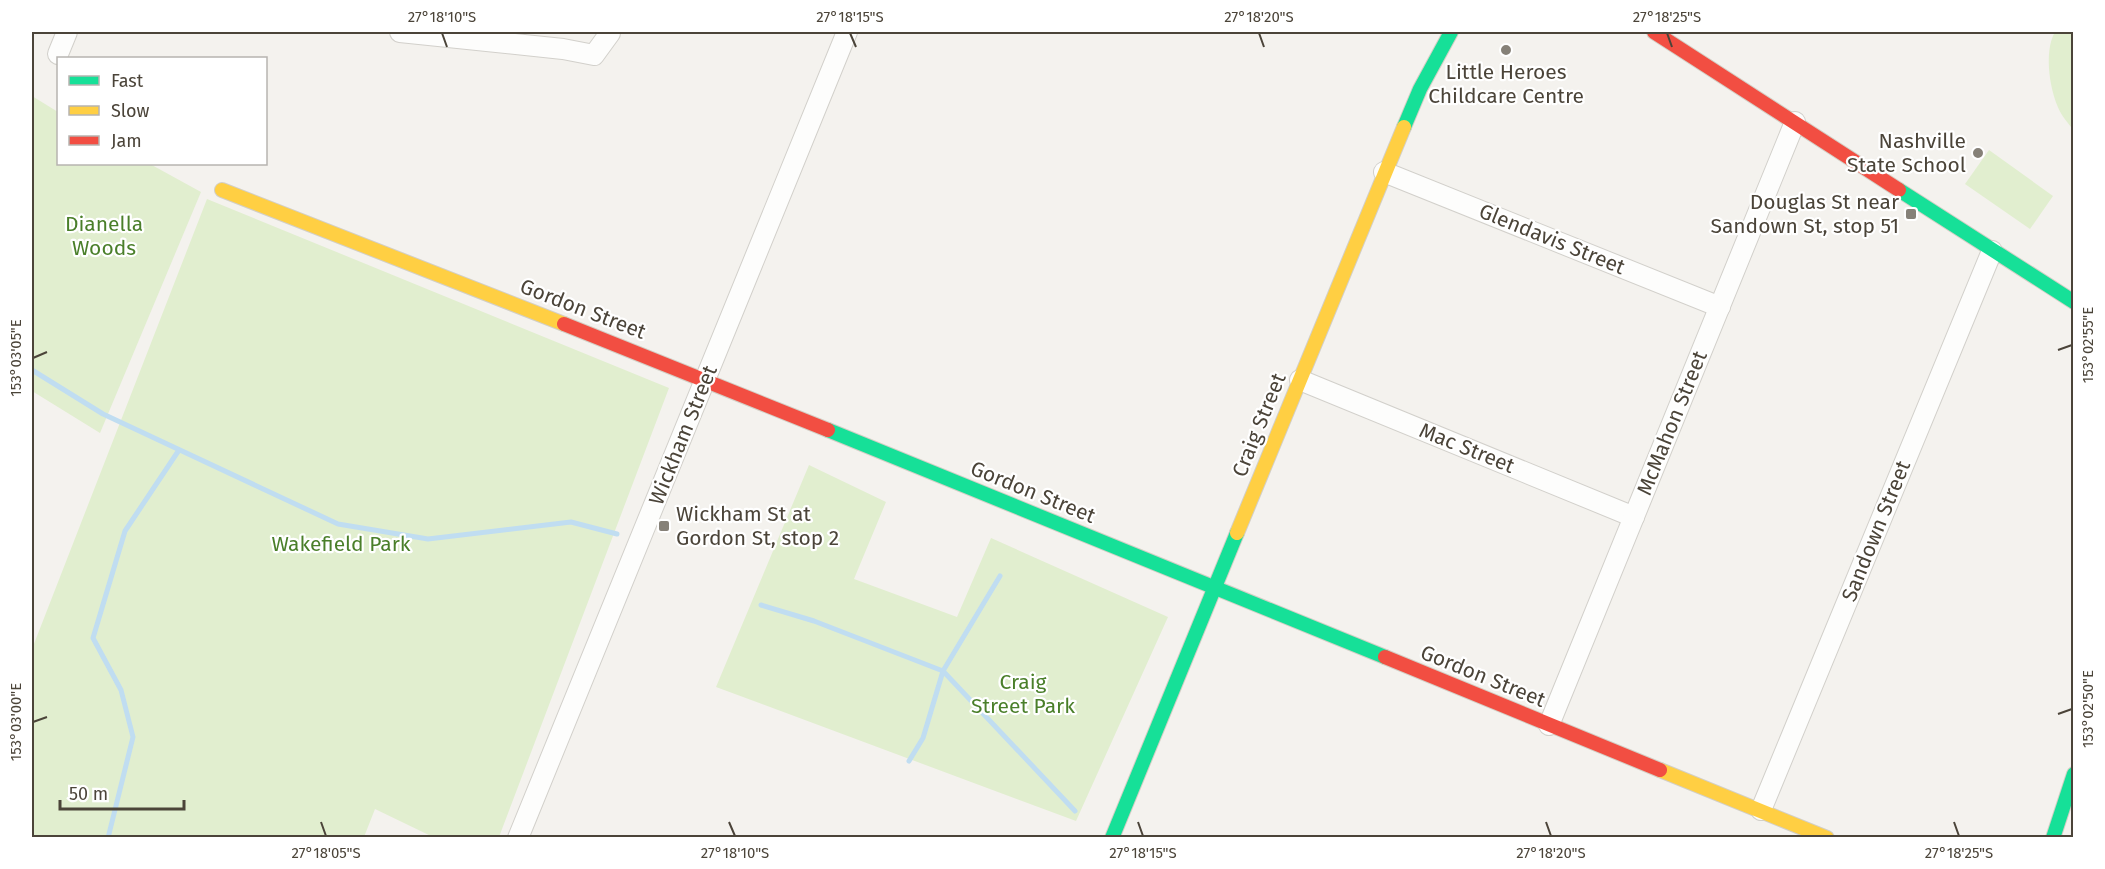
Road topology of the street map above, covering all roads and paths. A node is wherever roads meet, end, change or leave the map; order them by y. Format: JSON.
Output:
{"nodes":[{"id":1,"x":67,"y":32,"type":"edge"},
{"id":2,"x":400,"y":32,"type":"edge"},
{"id":3,"x":847,"y":32,"type":"edge"},
{"id":4,"x":1451,"y":32,"type":"edge"},
{"id":5,"x":1654,"y":32,"type":"edge"},
{"id":6,"x":610,"y":33,"type":"edge"},
{"id":7,"x":58,"y":54,"type":"dead end"},
{"id":8,"x":1795,"y":122,"type":"junction"},
{"id":9,"x":1384,"y":172,"type":"junction"},
{"id":10,"x":222,"y":190,"type":"dead end"},
{"id":11,"x":1992,"y":251,"type":"junction"},
{"id":12,"x":2073,"y":302,"type":"edge"},
{"id":13,"x":1720,"y":307,"type":"junction"},
{"id":14,"x":705,"y":380,"type":"junction"},
{"id":15,"x":1300,"y":380,"type":"junction"},
{"id":16,"x":1634,"y":517,"type":"junction"},
{"id":17,"x":1215,"y":589,"type":"junction"},
{"id":18,"x":1549,"y":725,"type":"junction"},
{"id":19,"x":2073,"y":774,"type":"edge"},
{"id":20,"x":1761,"y":810,"type":"junction"},
{"id":21,"x":518,"y":837,"type":"edge"},
{"id":22,"x":1112,"y":837,"type":"edge"},
{"id":23,"x":1827,"y":837,"type":"edge"},
{"id":24,"x":2053,"y":837,"type":"edge"}],
"edges":[{"from":1,"to":7,"type":"street"},
{"from":2,"to":6,"type":"street"},
{"from":3,"to":14,"type":"street","name":"Wickham Street"},
{"from":4,"to":9,"type":"street","name":"Craig Street"},
{"from":5,"to":8,"type":"street"},
{"from":8,"to":11,"type":"street"},
{"from":8,"to":13,"type":"street","name":"McMahon Street"},
{"from":9,"to":13,"type":"street","name":"Glendavis Street"},
{"from":9,"to":15,"type":"street","name":"Craig Street"},
{"from":10,"to":14,"type":"street","name":"Gordon Street"},
{"from":11,"to":12,"type":"street"},
{"from":11,"to":20,"type":"street","name":"Sandown Street"},
{"from":13,"to":16,"type":"street","name":"McMahon Street"},
{"from":14,"to":17,"type":"street","name":"Gordon Street"},
{"from":14,"to":21,"type":"street","name":"Wickham Street"},
{"from":15,"to":16,"type":"street","name":"Mac Street"},
{"from":15,"to":17,"type":"street","name":"Craig Street"},
{"from":16,"to":18,"type":"street","name":"McMahon Street"},
{"from":17,"to":18,"type":"street","name":"Gordon Street"},
{"from":17,"to":22,"type":"street","name":"Craig Street"},
{"from":18,"to":20,"type":"street","name":"Gordon Street"},
{"from":19,"to":24,"type":"street"},
{"from":20,"to":23,"type":"street","name":"Gordon Street"}]}
